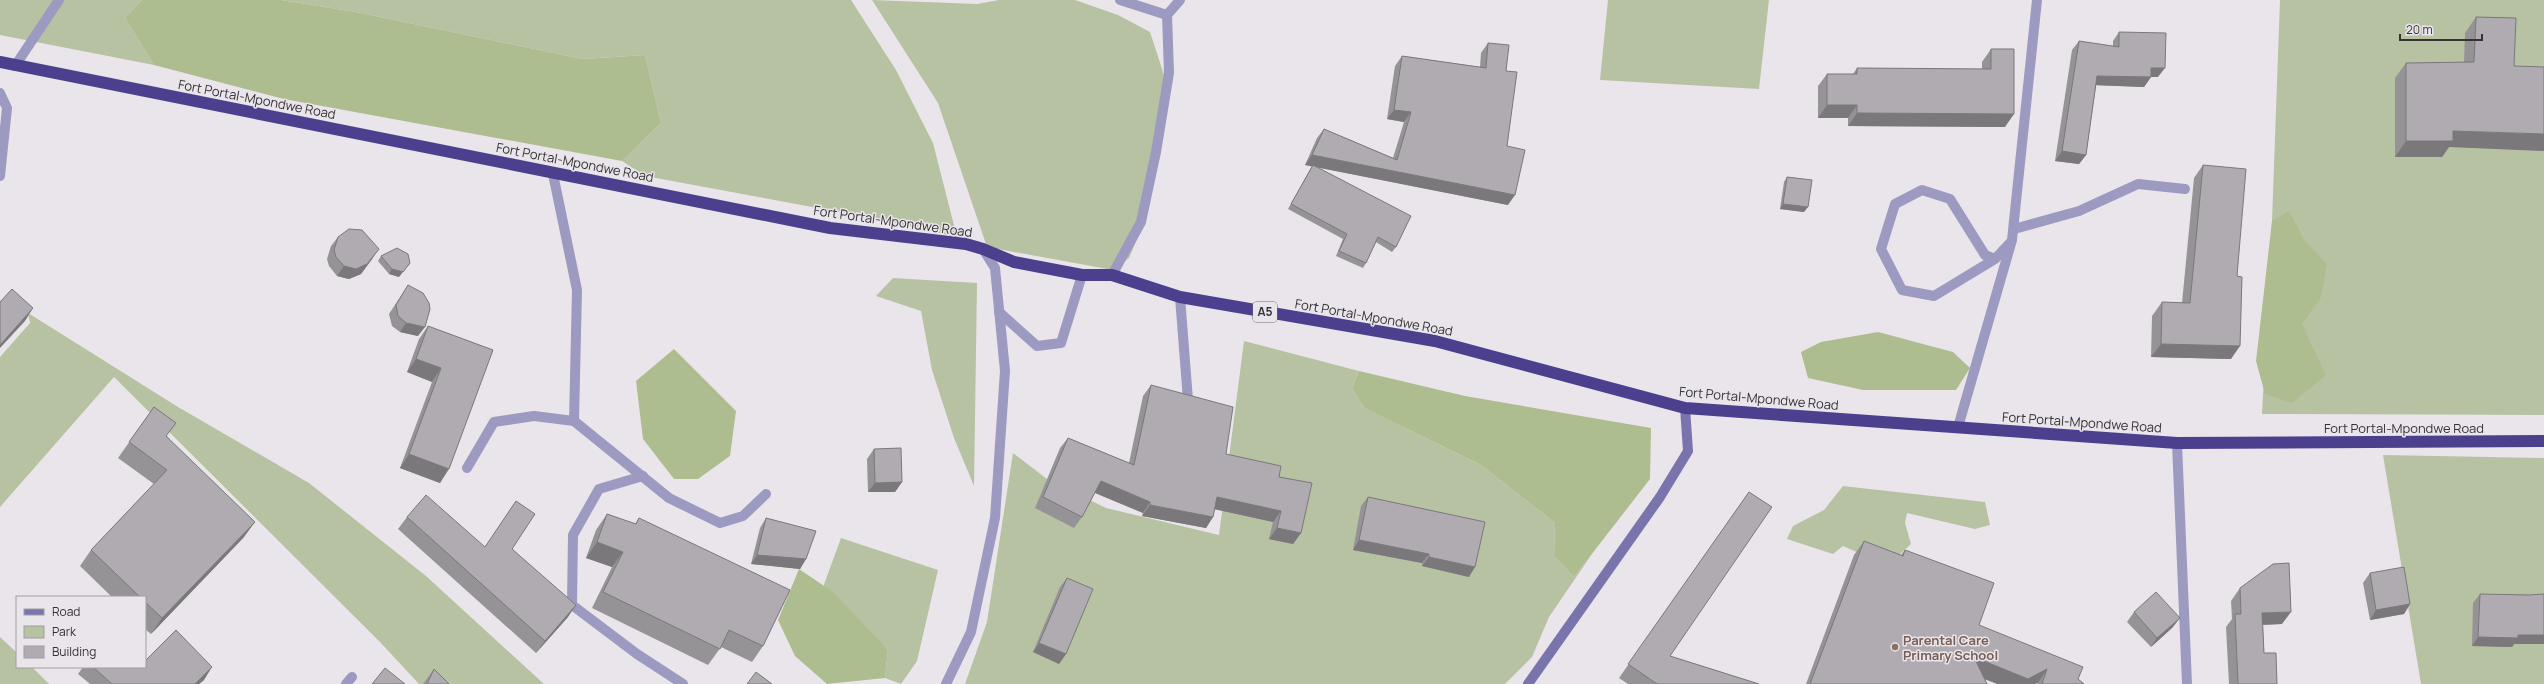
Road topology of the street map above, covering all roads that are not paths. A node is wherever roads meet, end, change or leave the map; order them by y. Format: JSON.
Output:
{"nodes":[{"id":1,"x":59,"y":0,"type":"edge"},
{"id":2,"x":1120,"y":0,"type":"edge"},
{"id":3,"x":1180,"y":0,"type":"edge"},
{"id":4,"x":2038,"y":0,"type":"edge"},
{"id":5,"x":1167,"y":15,"type":"junction"},
{"id":6,"x":0,"y":62,"type":"edge"},
{"id":7,"x":15,"y":66,"type":"junction"},
{"id":8,"x":0,"y":93,"type":"edge"},
{"id":9,"x":553,"y":174,"type":"junction"},
{"id":10,"x":0,"y":176,"type":"edge"},
{"id":11,"x":2186,"y":189,"type":"dead end"},
{"id":12,"x":2014,"y":229,"type":"junction"},
{"id":13,"x":2012,"y":240,"type":"junction"},
{"id":14,"x":984,"y":249,"type":"junction"},
{"id":15,"x":1995,"y":259,"type":"junction"},
{"id":16,"x":1082,"y":274,"type":"junction"},
{"id":17,"x":1112,"y":275,"type":"junction"},
{"id":18,"x":1180,"y":297,"type":"junction"},
{"id":19,"x":999,"y":312,"type":"junction"},
{"id":20,"x":1188,"y":400,"type":"edge"},
{"id":21,"x":1685,"y":408,"type":"junction"},
{"id":22,"x":574,"y":421,"type":"junction"},
{"id":23,"x":1958,"y":428,"type":"junction"},
{"id":24,"x":2544,"y":441,"type":"edge"},
{"id":25,"x":2177,"y":443,"type":"junction"},
{"id":26,"x":467,"y":468,"type":"dead end"},
{"id":27,"x":642,"y":476,"type":"junction"},
{"id":28,"x":766,"y":494,"type":"dead end"},
{"id":29,"x":684,"y":684,"type":"edge"},
{"id":30,"x":946,"y":684,"type":"edge"},
{"id":31,"x":1528,"y":684,"type":"edge"},
{"id":32,"x":2187,"y":684,"type":"edge"}],
"edges":[{"from":1,"to":7,"type":"street"},
{"from":2,"to":5,"type":"street"},
{"from":3,"to":5,"type":"street"},
{"from":4,"to":12,"type":"street"},
{"from":5,"to":17,"type":"street"},
{"from":6,"to":7,"type":"highway","name":"Fort Portal-Mpondwe Road","number":"A5"},
{"from":7,"to":9,"type":"highway","name":"Fort Portal-Mpondwe Road","number":"A5"},
{"from":8,"to":10,"type":"street"},
{"from":9,"to":14,"type":"highway","name":"Fort Portal-Mpondwe Road","number":"A5"},
{"from":9,"to":22,"type":"street"},
{"from":11,"to":12,"type":"street"},
{"from":12,"to":13,"type":"street"},
{"from":13,"to":15,"type":"street"},
{"from":13,"to":23,"type":"street"},
{"from":14,"to":16,"type":"highway","name":"Fort Portal-Mpondwe Road","number":"A5"},
{"from":14,"to":19,"type":"street"},
{"from":15,"to":15,"type":"street"},
{"from":16,"to":17,"type":"highway","name":"Fort Portal-Mpondwe Road","number":"A5"},
{"from":16,"to":19,"type":"street"},
{"from":17,"to":18,"type":"highway","name":"Fort Portal-Mpondwe Road","number":"A5"},
{"from":18,"to":20,"type":"street"},
{"from":18,"to":21,"type":"highway","name":"Fort Portal-Mpondwe Road","number":"A5"},
{"from":19,"to":30,"type":"street"},
{"from":21,"to":23,"type":"highway","name":"Fort Portal-Mpondwe Road","number":"A5"},
{"from":21,"to":31,"type":"street"},
{"from":22,"to":26,"type":"street"},
{"from":22,"to":27,"type":"street"},
{"from":23,"to":25,"type":"highway","name":"Fort Portal-Mpondwe Road","number":"A5"},
{"from":24,"to":25,"type":"highway","name":"Fort Portal-Mpondwe Road","number":"A5"},
{"from":25,"to":32,"type":"street"},
{"from":27,"to":28,"type":"street"},
{"from":27,"to":29,"type":"street"}]}
